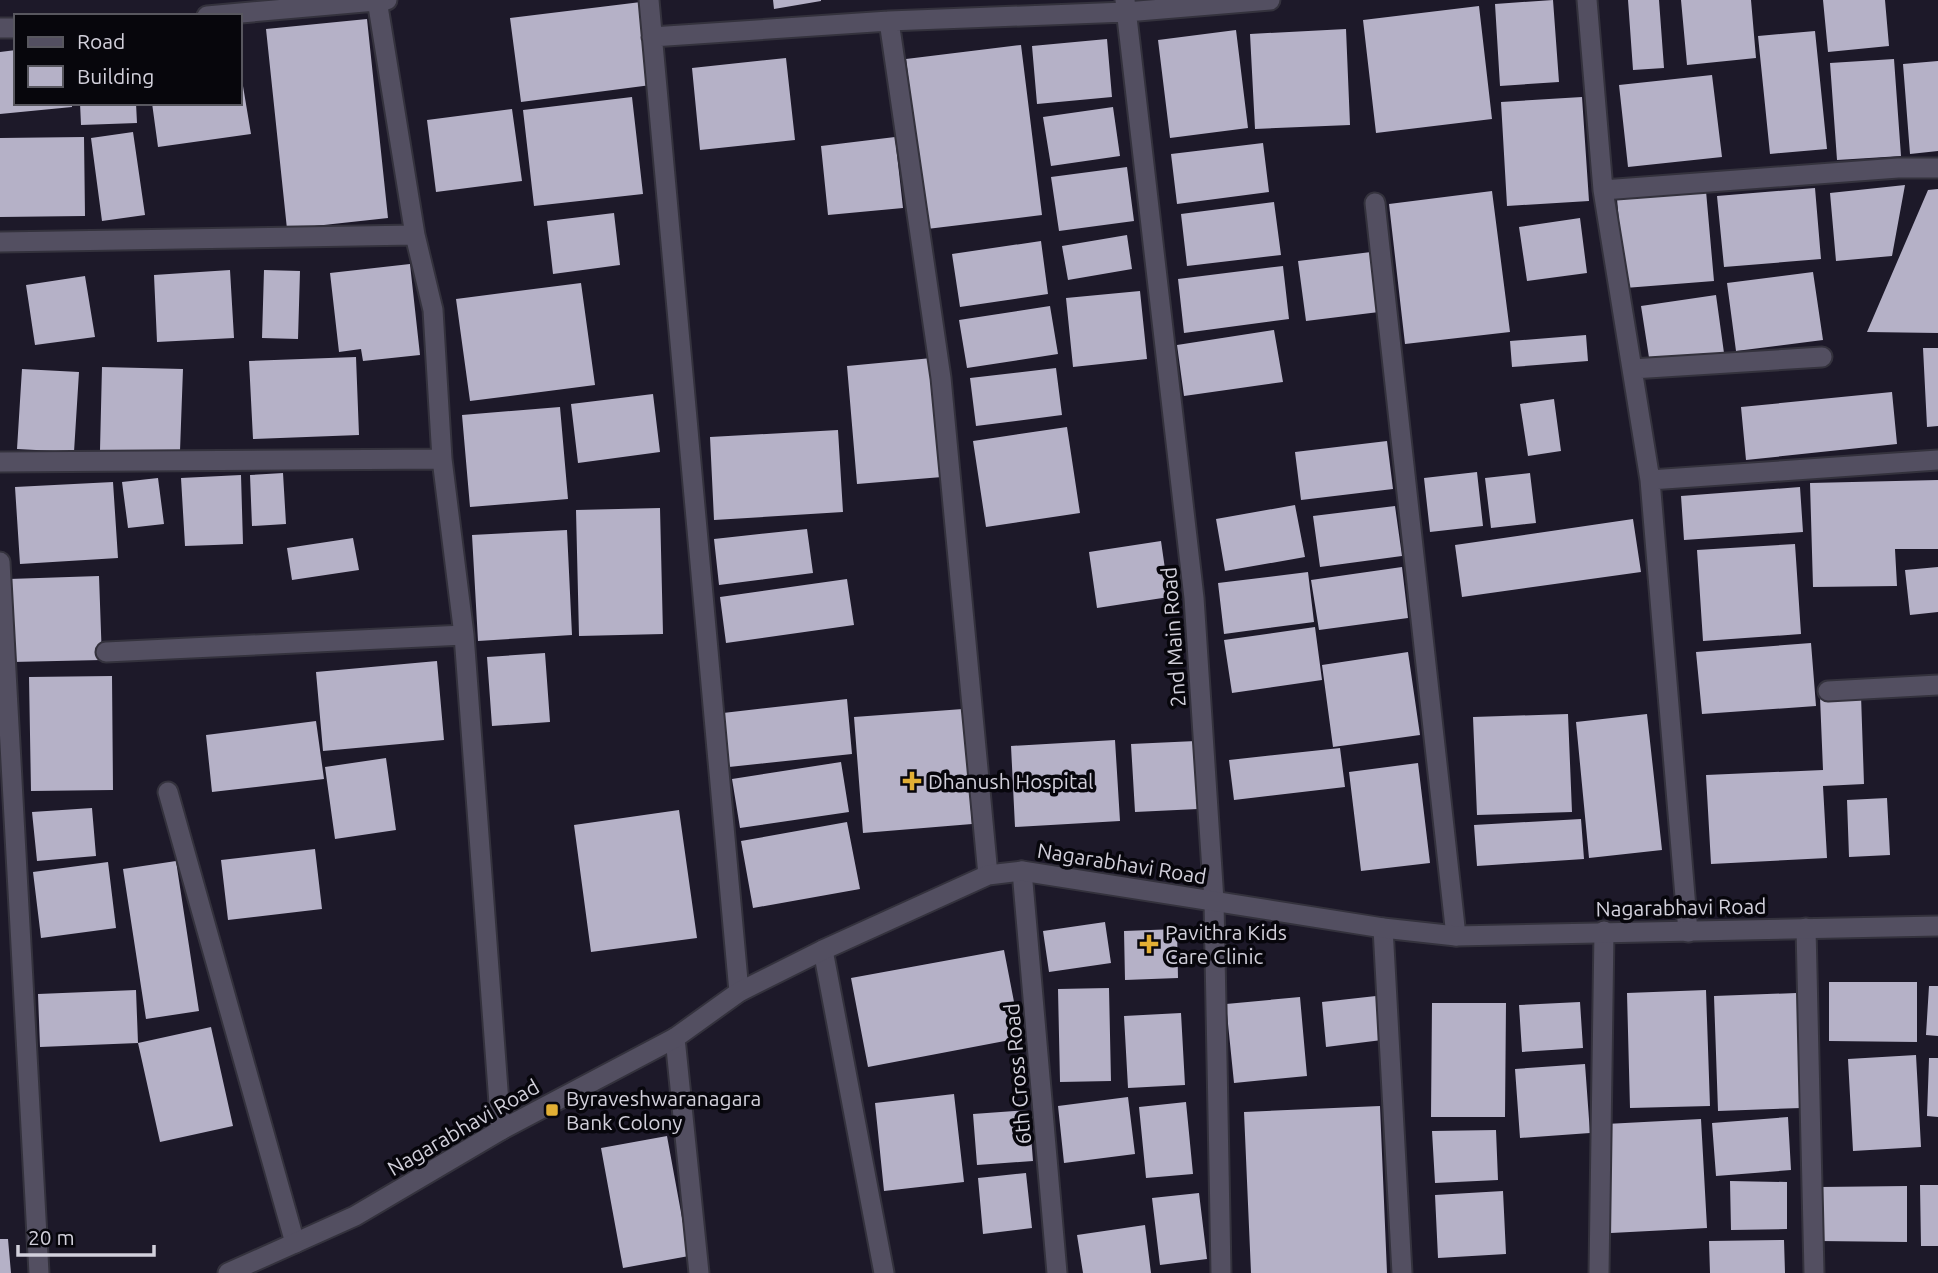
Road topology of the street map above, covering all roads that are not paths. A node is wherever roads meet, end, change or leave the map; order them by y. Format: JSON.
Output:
{"nodes":[{"id":1,"x":377,"y":0,"type":"edge"},
{"id":2,"x":387,"y":0,"type":"edge"},
{"id":3,"x":649,"y":0,"type":"edge"},
{"id":4,"x":1270,"y":0,"type":"edge"},
{"id":5,"x":1587,"y":0,"type":"edge"},
{"id":6,"x":1125,"y":6,"type":"edge"},
{"id":7,"x":228,"y":14,"type":"edge"},
{"id":8,"x":889,"y":21,"type":"junction"},
{"id":9,"x":652,"y":37,"type":"junction"},
{"id":10,"x":1938,"y":168,"type":"edge"},
{"id":11,"x":1603,"y":190,"type":"junction"},
{"id":12,"x":1375,"y":203,"type":"dead end"},
{"id":13,"x":415,"y":235,"type":"junction"},
{"id":14,"x":0,"y":242,"type":"edge"},
{"id":15,"x":1822,"y":357,"type":"dead end"},
{"id":16,"x":1632,"y":369,"type":"junction"},
{"id":17,"x":442,"y":459,"type":"junction"},
{"id":18,"x":1938,"y":460,"type":"edge"},
{"id":19,"x":0,"y":463,"type":"edge"},
{"id":20,"x":1650,"y":480,"type":"junction"},
{"id":21,"x":0,"y":562,"type":"edge"},
{"id":22,"x":464,"y":635,"type":"junction"},
{"id":23,"x":106,"y":652,"type":"dead end"},
{"id":24,"x":1938,"y":685,"type":"edge"},
{"id":25,"x":1828,"y":691,"type":"dead end"},
{"id":26,"x":168,"y":792,"type":"dead end"},
{"id":27,"x":1022,"y":871,"type":"junction"},
{"id":28,"x":988,"y":875,"type":"junction"},
{"id":29,"x":1214,"y":901,"type":"junction"},
{"id":30,"x":1938,"y":926,"type":"edge"},
{"id":31,"x":1383,"y":928,"type":"junction"},
{"id":32,"x":1806,"y":928,"type":"junction"},
{"id":33,"x":1604,"y":931,"type":"junction"},
{"id":34,"x":1688,"y":932,"type":"junction"},
{"id":35,"x":1455,"y":936,"type":"junction"},
{"id":36,"x":823,"y":950,"type":"junction"},
{"id":37,"x":739,"y":992,"type":"junction"},
{"id":38,"x":675,"y":1038,"type":"junction"},
{"id":39,"x":501,"y":1130,"type":"junction"},
{"id":40,"x":295,"y":1243,"type":"junction"},
{"id":41,"x":39,"y":1273,"type":"edge"},
{"id":42,"x":228,"y":1273,"type":"edge"},
{"id":43,"x":699,"y":1273,"type":"edge"},
{"id":44,"x":884,"y":1273,"type":"edge"},
{"id":45,"x":1057,"y":1273,"type":"edge"},
{"id":46,"x":1221,"y":1273,"type":"edge"},
{"id":47,"x":1402,"y":1273,"type":"edge"},
{"id":48,"x":1599,"y":1273,"type":"edge"},
{"id":49,"x":1814,"y":1273,"type":"edge"}],
"edges":[{"from":1,"to":2,"type":"street"},
{"from":1,"to":7,"type":"street"},
{"from":1,"to":13,"type":"street"},
{"from":3,"to":9,"type":"street"},
{"from":4,"to":6,"type":"street"},
{"from":5,"to":11,"type":"street"},
{"from":6,"to":8,"type":"street"},
{"from":6,"to":29,"type":"street","name":"2nd Main Road"},
{"from":8,"to":9,"type":"street"},
{"from":8,"to":28,"type":"street"},
{"from":9,"to":37,"type":"street"},
{"from":10,"to":11,"type":"street"},
{"from":11,"to":16,"type":"street"},
{"from":12,"to":35,"type":"street"},
{"from":13,"to":14,"type":"street"},
{"from":13,"to":17,"type":"street"},
{"from":15,"to":16,"type":"street"},
{"from":16,"to":20,"type":"street"},
{"from":17,"to":19,"type":"street"},
{"from":17,"to":22,"type":"street"},
{"from":18,"to":20,"type":"street"},
{"from":20,"to":34,"type":"street"},
{"from":21,"to":41,"type":"street"},
{"from":22,"to":23,"type":"street"},
{"from":22,"to":39,"type":"street"},
{"from":24,"to":25,"type":"street"},
{"from":26,"to":40,"type":"street"},
{"from":27,"to":28,"type":"street","name":"Nagarabhavi Road"},
{"from":27,"to":29,"type":"street","name":"Nagarabhavi Road"},
{"from":27,"to":45,"type":"street","name":"6th Cross Road"},
{"from":28,"to":36,"type":"street","name":"Nagarabhavi Road"},
{"from":29,"to":31,"type":"street","name":"Nagarabhavi Road"},
{"from":29,"to":46,"type":"street","name":"2nd Main Road"},
{"from":30,"to":32,"type":"street","name":"Nagarabhavi Road"},
{"from":31,"to":35,"type":"street","name":"Nagarabhavi Road"},
{"from":31,"to":47,"type":"street"},
{"from":32,"to":34,"type":"street","name":"Nagarabhavi Road"},
{"from":32,"to":49,"type":"street"},
{"from":33,"to":34,"type":"street","name":"Nagarabhavi Road"},
{"from":33,"to":35,"type":"street","name":"Nagarabhavi Road"},
{"from":33,"to":48,"type":"street"},
{"from":36,"to":37,"type":"street","name":"Nagarabhavi Road"},
{"from":36,"to":44,"type":"street"},
{"from":37,"to":38,"type":"street","name":"Nagarabhavi Road"},
{"from":38,"to":39,"type":"street","name":"Nagarabhavi Road"},
{"from":38,"to":43,"type":"street"},
{"from":39,"to":40,"type":"street","name":"Nagarabhavi Road"},
{"from":40,"to":42,"type":"street","name":"Nagarabhavi Road"}]}
